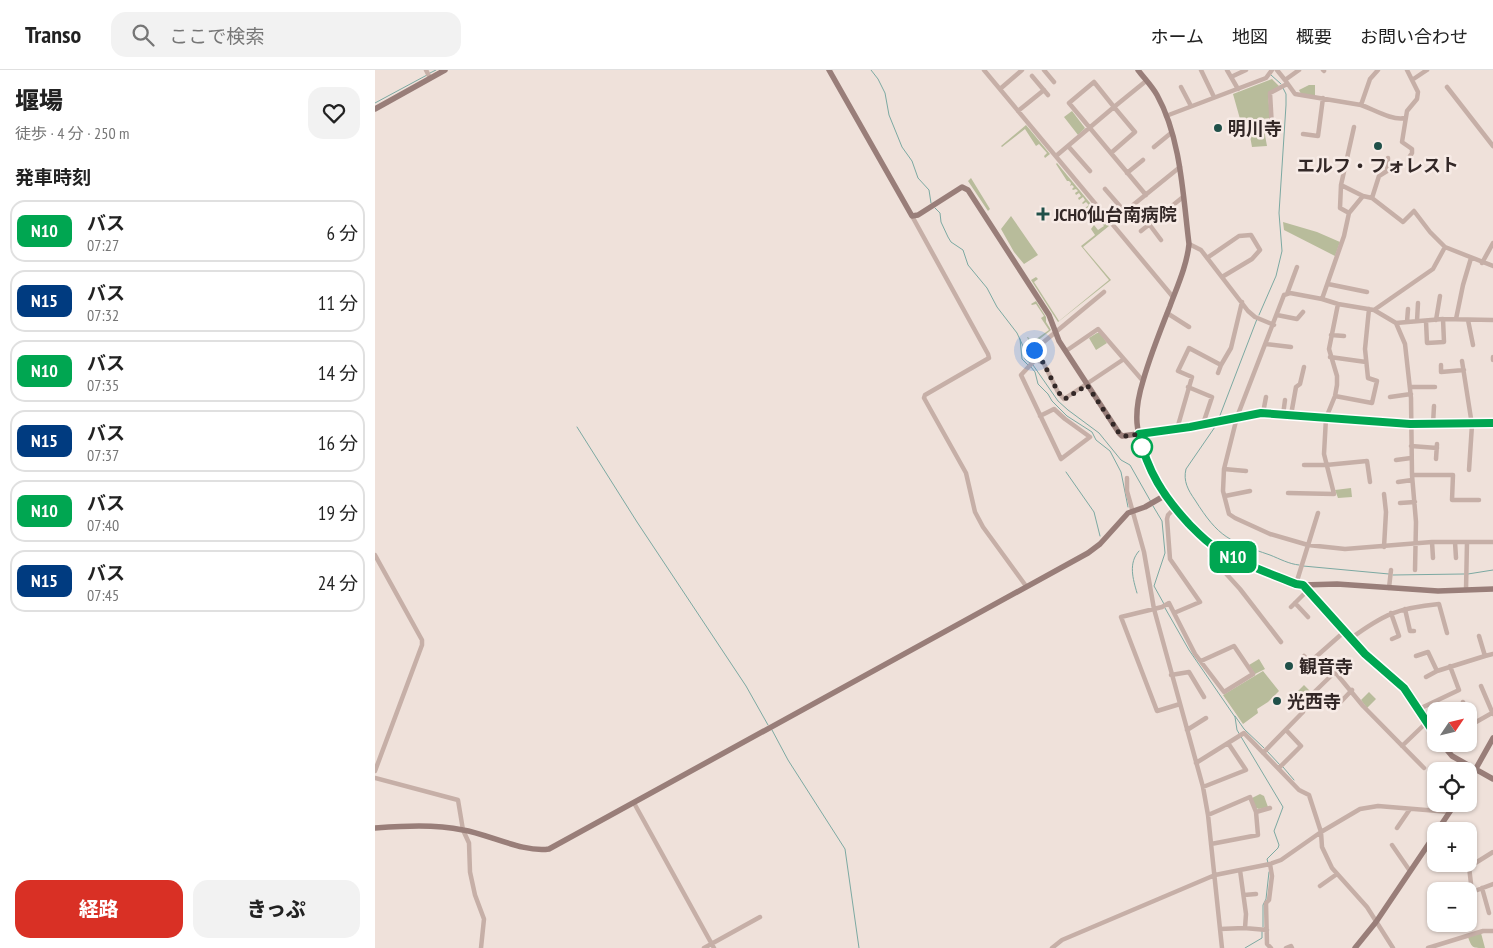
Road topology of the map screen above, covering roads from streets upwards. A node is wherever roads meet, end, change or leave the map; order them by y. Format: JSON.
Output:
{"nodes":[{"id":1,"x":445,"y":70,"type":"edge"},
{"id":2,"x":829,"y":70,"type":"edge"},
{"id":3,"x":984,"y":70,"type":"edge"},
{"id":4,"x":1022,"y":70,"type":"edge"},
{"id":5,"x":1044,"y":70,"type":"edge"},
{"id":6,"x":1138,"y":70,"type":"edge"},
{"id":7,"x":1201,"y":70,"type":"edge"},
{"id":8,"x":1227,"y":70,"type":"edge"},
{"id":9,"x":1246,"y":70,"type":"edge"},
{"id":10,"x":1299,"y":70,"type":"edge"},
{"id":11,"x":1378,"y":70,"type":"edge"},
{"id":12,"x":1407,"y":70,"type":"edge"},
{"id":13,"x":1427,"y":70,"type":"edge"},
{"id":14,"x":1272,"y":72,"type":"edge"},
{"id":15,"x":428,"y":74,"type":"edge"},
{"id":16,"x":1032,"y":76,"type":"dead end"},
{"id":17,"x":1231,"y":77,"type":"junction"},
{"id":18,"x":1412,"y":80,"type":"junction"},
{"id":19,"x":1146,"y":81,"type":"junction"},
{"id":20,"x":1054,"y":82,"type":"dead end"},
{"id":21,"x":1284,"y":84,"type":"junction"},
{"id":22,"x":1181,"y":86,"type":"dead end"},
{"id":23,"x":1447,"y":87,"type":"dead end"},
{"id":24,"x":1000,"y":89,"type":"junction"},
{"id":25,"x":1238,"y":89,"type":"junction"},
{"id":26,"x":1044,"y":90,"type":"junction"},
{"id":27,"x":1049,"y":95,"type":"dead end"},
{"id":28,"x":1214,"y":97,"type":"junction"},
{"id":29,"x":1323,"y":98,"type":"junction"},
{"id":30,"x":1361,"y":105,"type":"junction"},
{"id":31,"x":1191,"y":106,"type":"junction"},
{"id":32,"x":1114,"y":107,"type":"junction"},
{"id":33,"x":375,"y":109,"type":"edge"},
{"id":34,"x":1018,"y":111,"type":"junction"},
{"id":35,"x":1166,"y":116,"type":"junction"},
{"id":36,"x":1405,"y":118,"type":"junction"},
{"id":37,"x":1354,"y":127,"type":"dead end"},
{"id":38,"x":1090,"y":128,"type":"junction"},
{"id":39,"x":1272,"y":128,"type":"dead end"},
{"id":40,"x":1171,"y":133,"type":"junction"},
{"id":41,"x":1303,"y":134,"type":"dead end"},
{"id":42,"x":1068,"y":146,"type":"junction"},
{"id":43,"x":1493,"y":146,"type":"edge"},
{"id":44,"x":1154,"y":147,"type":"dead end"},
{"id":45,"x":1111,"y":153,"type":"junction"},
{"id":46,"x":1056,"y":156,"type":"junction"},
{"id":47,"x":1410,"y":156,"type":"dead end"},
{"id":48,"x":1388,"y":158,"type":"dead end"},
{"id":49,"x":1143,"y":160,"type":"dead end"},
{"id":50,"x":1180,"y":167,"type":"junction"},
{"id":51,"x":1090,"y":171,"type":"dead end"},
{"id":52,"x":1127,"y":173,"type":"junction"},
{"id":53,"x":1341,"y":185,"type":"junction"},
{"id":54,"x":1105,"y":188,"type":"dead end"},
{"id":55,"x":1146,"y":195,"type":"junction"},
{"id":56,"x":1363,"y":196,"type":"junction"},
{"id":57,"x":1183,"y":197,"type":"junction"},
{"id":58,"x":1372,"y":198,"type":"junction"},
{"id":59,"x":1125,"y":212,"type":"junction"},
{"id":60,"x":1349,"y":213,"type":"junction"},
{"id":61,"x":912,"y":216,"type":"junction"},
{"id":62,"x":1113,"y":222,"type":"junction"},
{"id":63,"x":1149,"y":224,"type":"junction"},
{"id":64,"x":1141,"y":231,"type":"dead end"},
{"id":65,"x":1161,"y":240,"type":"dead end"},
{"id":66,"x":1493,"y":243,"type":"edge"},
{"id":67,"x":1189,"y":244,"type":"junction"},
{"id":68,"x":1445,"y":247,"type":"junction"},
{"id":69,"x":1207,"y":258,"type":"junction"},
{"id":70,"x":1471,"y":258,"type":"junction"},
{"id":71,"x":1482,"y":262,"type":"junction"},
{"id":72,"x":1493,"y":266,"type":"edge"},
{"id":73,"x":1297,"y":267,"type":"dead end"},
{"id":74,"x":1222,"y":277,"type":"junction"},
{"id":75,"x":1328,"y":284,"type":"junction"},
{"id":76,"x":1104,"y":292,"type":"dead end"},
{"id":77,"x":1367,"y":292,"type":"dead end"},
{"id":78,"x":1287,"y":294,"type":"junction"},
{"id":79,"x":1440,"y":296,"type":"dead end"},
{"id":80,"x":1173,"y":297,"type":"junction"},
{"id":81,"x":1322,"y":299,"type":"junction"},
{"id":82,"x":1242,"y":302,"type":"junction"},
{"id":83,"x":1418,"y":303,"type":"dead end"},
{"id":84,"x":1338,"y":304,"type":"junction"},
{"id":85,"x":1372,"y":309,"type":"junction"},
{"id":86,"x":1408,"y":309,"type":"dead end"},
{"id":87,"x":1303,"y":312,"type":"dead end"},
{"id":88,"x":1167,"y":313,"type":"junction"},
{"id":89,"x":1277,"y":315,"type":"junction"},
{"id":90,"x":1443,"y":319,"type":"junction"},
{"id":91,"x":1456,"y":319,"type":"junction"},
{"id":92,"x":1436,"y":320,"type":"junction"},
{"id":93,"x":1468,"y":320,"type":"junction"},
{"id":94,"x":1493,"y":320,"type":"edge"},
{"id":95,"x":1417,"y":321,"type":"junction"},
{"id":96,"x":1426,"y":321,"type":"junction"},
{"id":97,"x":1407,"y":322,"type":"junction"},
{"id":98,"x":1396,"y":323,"type":"junction"},
{"id":99,"x":1273,"y":325,"type":"junction"},
{"id":100,"x":1189,"y":327,"type":"dead end"},
{"id":101,"x":1055,"y":332,"type":"junction"},
{"id":102,"x":1331,"y":335,"type":"junction"},
{"id":103,"x":1344,"y":336,"type":"dead end"},
{"id":104,"x":1266,"y":344,"type":"junction"},
{"id":105,"x":1473,"y":345,"type":"dead end"},
{"id":106,"x":1291,"y":347,"type":"dead end"},
{"id":107,"x":1066,"y":351,"type":"junction"},
{"id":108,"x":1330,"y":357,"type":"junction"},
{"id":109,"x":1124,"y":359,"type":"junction"},
{"id":110,"x":1034,"y":361,"type":"junction"},
{"id":111,"x":1462,"y":361,"type":"dead end"},
{"id":112,"x":1366,"y":362,"type":"junction"},
{"id":113,"x":1221,"y":365,"type":"junction"},
{"id":114,"x":1441,"y":365,"type":"dead end"},
{"id":115,"x":1304,"y":367,"type":"dead end"},
{"id":116,"x":1464,"y":370,"type":"junction"},
{"id":117,"x":1218,"y":373,"type":"dead end"},
{"id":118,"x":1143,"y":381,"type":"junction"},
{"id":119,"x":1087,"y":385,"type":"junction"},
{"id":120,"x":1188,"y":387,"type":"junction"},
{"id":121,"x":1410,"y":387,"type":"junction"},
{"id":122,"x":1435,"y":387,"type":"dead end"},
{"id":123,"x":1411,"y":394,"type":"junction"},
{"id":124,"x":1335,"y":396,"type":"junction"},
{"id":125,"x":1265,"y":397,"type":"dead end"},
{"id":126,"x":1390,"y":397,"type":"dead end"},
{"id":127,"x":1285,"y":400,"type":"dead end"},
{"id":128,"x":1434,"y":406,"type":"dead end"},
{"id":129,"x":1263,"y":413,"type":"junction"},
{"id":130,"x":1283,"y":415,"type":"junction"},
{"id":131,"x":1291,"y":415,"type":"junction"},
{"id":132,"x":1041,"y":416,"type":"junction"},
{"id":133,"x":1237,"y":417,"type":"junction"},
{"id":134,"x":1326,"y":418,"type":"junction"},
{"id":135,"x":1493,"y":423,"type":"edge"},
{"id":136,"x":1203,"y":424,"type":"junction"},
{"id":137,"x":1410,"y":424,"type":"junction"},
{"id":138,"x":1433,"y":424,"type":"junction"},
{"id":139,"x":1472,"y":425,"type":"junction"},
{"id":140,"x":1177,"y":429,"type":"junction"},
{"id":141,"x":1139,"y":434,"type":"junction"},
{"id":142,"x":1411,"y":446,"type":"junction"},
{"id":143,"x":1411,"y":458,"type":"junction"},
{"id":144,"x":1436,"y":459,"type":"dead end"},
{"id":145,"x":1396,"y":460,"type":"dead end"},
{"id":146,"x":1305,"y":465,"type":"dead end"},
{"id":147,"x":1326,"y":465,"type":"junction"},
{"id":148,"x":1224,"y":469,"type":"junction"},
{"id":149,"x":1469,"y":470,"type":"dead end"},
{"id":150,"x":1246,"y":471,"type":"dead end"},
{"id":151,"x":1127,"y":478,"type":"dead end"},
{"id":152,"x":1412,"y":478,"type":"junction"},
{"id":153,"x":1371,"y":482,"type":"dead end"},
{"id":154,"x":1398,"y":482,"type":"dead end"},
{"id":155,"x":1250,"y":491,"type":"dead end"},
{"id":156,"x":1288,"y":493,"type":"dead end"},
{"id":157,"x":1384,"y":494,"type":"dead end"},
{"id":158,"x":1164,"y":496,"type":"junction"},
{"id":159,"x":1225,"y":496,"type":"junction"},
{"id":160,"x":1479,"y":500,"type":"dead end"},
{"id":161,"x":1415,"y":502,"type":"junction"},
{"id":162,"x":1400,"y":503,"type":"dead end"},
{"id":163,"x":1175,"y":508,"type":"junction"},
{"id":164,"x":1133,"y":511,"type":"junction"},
{"id":165,"x":1318,"y":513,"type":"dead end"},
{"id":166,"x":1433,"y":542,"type":"junction"},
{"id":167,"x":1455,"y":542,"type":"junction"},
{"id":168,"x":1467,"y":542,"type":"junction"},
{"id":169,"x":1493,"y":542,"type":"edge"},
{"id":170,"x":1417,"y":543,"type":"junction"},
{"id":171,"x":1308,"y":545,"type":"junction"},
{"id":172,"x":1213,"y":547,"type":"junction"},
{"id":173,"x":1384,"y":547,"type":"junction"},
{"id":174,"x":375,"y":555,"type":"edge"},
{"id":175,"x":1433,"y":558,"type":"dead end"},
{"id":176,"x":1456,"y":558,"type":"dead end"},
{"id":177,"x":1391,"y":570,"type":"dead end"},
{"id":178,"x":1415,"y":570,"type":"dead end"},
{"id":179,"x":1296,"y":584,"type":"junction"},
{"id":180,"x":1303,"y":585,"type":"junction"},
{"id":181,"x":1026,"y":586,"type":"junction"},
{"id":182,"x":1389,"y":588,"type":"junction"},
{"id":183,"x":1493,"y":589,"type":"edge"},
{"id":184,"x":1308,"y":590,"type":"junction"},
{"id":185,"x":1466,"y":590,"type":"junction"},
{"id":186,"x":1295,"y":603,"type":"junction"},
{"id":187,"x":1291,"y":607,"type":"dead end"},
{"id":188,"x":1154,"y":609,"type":"junction"},
{"id":189,"x":1405,"y":609,"type":"junction"},
{"id":190,"x":1174,"y":613,"type":"junction"},
{"id":191,"x":1391,"y":613,"type":"junction"},
{"id":192,"x":1308,"y":617,"type":"dead end"},
{"id":193,"x":1414,"y":631,"type":"dead end"},
{"id":194,"x":1344,"y":632,"type":"junction"},
{"id":195,"x":1447,"y":633,"type":"dead end"},
{"id":196,"x":1479,"y":636,"type":"dead end"},
{"id":197,"x":1350,"y":639,"type":"junction"},
{"id":198,"x":1392,"y":639,"type":"dead end"},
{"id":199,"x":1281,"y":642,"type":"dead end"},
{"id":200,"x":1493,"y":654,"type":"edge"},
{"id":201,"x":1304,"y":656,"type":"dead end"},
{"id":202,"x":1416,"y":656,"type":"dead end"},
{"id":203,"x":1485,"y":656,"type":"junction"},
{"id":204,"x":1201,"y":661,"type":"junction"},
{"id":205,"x":1450,"y":666,"type":"junction"},
{"id":206,"x":1437,"y":671,"type":"junction"},
{"id":207,"x":1171,"y":675,"type":"junction"},
{"id":208,"x":1427,"y":677,"type":"dead end"},
{"id":209,"x":1481,"y":686,"type":"dead end"},
{"id":210,"x":1351,"y":690,"type":"junction"},
{"id":211,"x":1204,"y":697,"type":"dead end"},
{"id":212,"x":1180,"y":704,"type":"junction"},
{"id":213,"x":1333,"y":709,"type":"dead end"},
{"id":214,"x":1419,"y":709,"type":"junction"},
{"id":215,"x":1493,"y":714,"type":"edge"},
{"id":216,"x":1206,"y":718,"type":"dead end"},
{"id":217,"x":1427,"y":722,"type":"joint"},
{"id":218,"x":1477,"y":722,"type":"edge"},
{"id":219,"x":1187,"y":730,"type":"junction"},
{"id":220,"x":1286,"y":730,"type":"junction"},
{"id":221,"x":1493,"y":738,"type":"edge"},
{"id":222,"x":1228,"y":742,"type":"junction"},
{"id":223,"x":1402,"y":746,"type":"junction"},
{"id":224,"x":1265,"y":751,"type":"junction"},
{"id":225,"x":1449,"y":752,"type":"edge"},
{"id":226,"x":1462,"y":762,"type":"edge"},
{"id":227,"x":1195,"y":763,"type":"junction"},
{"id":228,"x":1280,"y":767,"type":"junction"},
{"id":229,"x":1424,"y":768,"type":"dead end"},
{"id":230,"x":1477,"y":768,"type":"edge"},
{"id":231,"x":375,"y":771,"type":"edge"},
{"id":232,"x":1477,"y":771,"type":"edge"},
{"id":233,"x":375,"y":778,"type":"edge"},
{"id":234,"x":1493,"y":779,"type":"edge"},
{"id":235,"x":1203,"y":787,"type":"junction"},
{"id":236,"x":634,"y":803,"type":"junction"},
{"id":237,"x":1271,"y":808,"type":"dead end"},
{"id":238,"x":1410,"y":809,"type":"junction"},
{"id":239,"x":1427,"y":810,"type":"edge"},
{"id":240,"x":1257,"y":812,"type":"junction"},
{"id":241,"x":1450,"y":812,"type":"edge"},
{"id":242,"x":1209,"y":815,"type":"junction"},
{"id":243,"x":1444,"y":822,"type":"edge"},
{"id":244,"x":375,"y":828,"type":"edge"},
{"id":245,"x":1397,"y":828,"type":"dead end"},
{"id":246,"x":463,"y":830,"type":"junction"},
{"id":247,"x":1321,"y":832,"type":"junction"},
{"id":248,"x":1211,"y":844,"type":"junction"},
{"id":249,"x":1392,"y":845,"type":"dead end"},
{"id":250,"x":1427,"y":846,"type":"edge"},
{"id":251,"x":1493,"y":852,"type":"edge"},
{"id":252,"x":1269,"y":864,"type":"junction"},
{"id":253,"x":1241,"y":870,"type":"junction"},
{"id":254,"x":1410,"y":871,"type":"junction"},
{"id":255,"x":1337,"y":874,"type":"junction"},
{"id":256,"x":1215,"y":875,"type":"junction"},
{"id":257,"x":1493,"y":884,"type":"edge"},
{"id":258,"x":1320,"y":886,"type":"dead end"},
{"id":259,"x":1482,"y":888,"type":"junction"},
{"id":260,"x":1256,"y":894,"type":"dead end"},
{"id":261,"x":1244,"y":895,"type":"junction"},
{"id":262,"x":1489,"y":913,"type":"dead end"},
{"id":263,"x":760,"y":917,"type":"dead end"},
{"id":264,"x":1376,"y":922,"type":"junction"},
{"id":265,"x":1245,"y":928,"type":"junction"},
{"id":266,"x":1220,"y":929,"type":"junction"},
{"id":267,"x":1264,"y":930,"type":"junction"},
{"id":268,"x":1493,"y":931,"type":"edge"},
{"id":269,"x":713,"y":946,"type":"edge"},
{"id":270,"x":481,"y":948,"type":"edge"},
{"id":271,"x":704,"y":948,"type":"edge"},
{"id":272,"x":1052,"y":948,"type":"edge"},
{"id":273,"x":1222,"y":948,"type":"edge"},
{"id":274,"x":1271,"y":948,"type":"edge"},
{"id":275,"x":1286,"y":948,"type":"edge"},
{"id":276,"x":1292,"y":948,"type":"edge"},
{"id":277,"x":1355,"y":948,"type":"edge"},
{"id":278,"x":1393,"y":948,"type":"edge"},
{"id":279,"x":1428,"y":948,"type":"edge"}],
"edges":[{"from":1,"to":15,"type":"street"},
{"from":2,"to":61,"type":"street"},
{"from":3,"to":24,"type":"street"},
{"from":4,"to":24,"type":"street"},
{"from":5,"to":20,"type":"street"},
{"from":6,"to":19,"type":"street"},
{"from":7,"to":28,"type":"street"},
{"from":8,"to":17,"type":"street"},
{"from":9,"to":17,"type":"street"},
{"from":10,"to":21,"type":"street"},
{"from":11,"to":30,"type":"street"},
{"from":12,"to":18,"type":"street"},
{"from":13,"to":18,"type":"street"},
{"from":14,"to":21,"type":"street"},
{"from":14,"to":25,"type":"street"},
{"from":15,"to":33,"type":"street"},
{"from":16,"to":26,"type":"street"},
{"from":17,"to":25,"type":"street"},
{"from":18,"to":36,"type":"street"},
{"from":19,"to":32,"type":"street"},
{"from":19,"to":35,"type":"street"},
{"from":21,"to":29,"type":"street"},
{"from":21,"to":39,"type":"street"},
{"from":22,"to":31,"type":"street"},
{"from":23,"to":43,"type":"street"},
{"from":24,"to":34,"type":"street"},
{"from":25,"to":28,"type":"street"},
{"from":26,"to":27,"type":"street"},
{"from":26,"to":34,"type":"street"},
{"from":28,"to":31,"type":"street"},
{"from":29,"to":30,"type":"street"},
{"from":29,"to":41,"type":"street"},
{"from":30,"to":36,"type":"street"},
{"from":31,"to":35,"type":"street"},
{"from":32,"to":38,"type":"street"},
{"from":32,"to":38,"type":"street"},
{"from":32,"to":45,"type":"street"},
{"from":34,"to":46,"type":"street"},
{"from":35,"to":40,"type":"street"},
{"from":36,"to":47,"type":"street"},
{"from":37,"to":53,"type":"street"},
{"from":38,"to":42,"type":"street"},
{"from":38,"to":45,"type":"street"},
{"from":40,"to":44,"type":"street"},
{"from":40,"to":50,"type":"street"},
{"from":42,"to":46,"type":"street"},
{"from":42,"to":51,"type":"street"},
{"from":45,"to":52,"type":"street"},
{"from":46,"to":62,"type":"street"},
{"from":48,"to":58,"type":"street"},
{"from":49,"to":52,"type":"street"},
{"from":50,"to":55,"type":"street"},
{"from":50,"to":57,"type":"street"},
{"from":52,"to":55,"type":"street"},
{"from":53,"to":56,"type":"street"},
{"from":53,"to":60,"type":"street"},
{"from":54,"to":59,"type":"street"},
{"from":55,"to":59,"type":"street"},
{"from":56,"to":58,"type":"street"},
{"from":56,"to":60,"type":"street"},
{"from":57,"to":63,"type":"street"},
{"from":57,"to":67,"type":"street"},
{"from":58,"to":68,"type":"street"},
{"from":59,"to":62,"type":"street"},
{"from":60,"to":75,"type":"street"},
{"from":61,"to":101,"type":"street"},
{"from":61,"to":181,"type":"street"},
{"from":62,"to":80,"type":"street"},
{"from":63,"to":64,"type":"street"},
{"from":63,"to":65,"type":"street"},
{"from":66,"to":71,"type":"street"},
{"from":67,"to":69,"type":"street"},
{"from":67,"to":80,"type":"street"},
{"from":68,"to":70,"type":"street"},
{"from":68,"to":85,"type":"street"},
{"from":69,"to":74,"type":"street"},
{"from":69,"to":74,"type":"street"},
{"from":70,"to":71,"type":"street"},
{"from":70,"to":91,"type":"street"},
{"from":71,"to":72,"type":"street"},
{"from":73,"to":78,"type":"street"},
{"from":74,"to":82,"type":"street"},
{"from":75,"to":77,"type":"street"},
{"from":75,"to":81,"type":"street"},
{"from":76,"to":101,"type":"street"},
{"from":78,"to":81,"type":"street"},
{"from":78,"to":89,"type":"street"},
{"from":79,"to":92,"type":"street"},
{"from":80,"to":88,"type":"street"},
{"from":81,"to":84,"type":"street"},
{"from":82,"to":99,"type":"street"},
{"from":82,"to":113,"type":"street"},
{"from":83,"to":95,"type":"street"},
{"from":84,"to":85,"type":"street"},
{"from":84,"to":102,"type":"street"},
{"from":85,"to":98,"type":"street"},
{"from":85,"to":112,"type":"street"},
{"from":86,"to":97,"type":"street"},
{"from":87,"to":89,"type":"street"},
{"from":88,"to":100,"type":"street"},
{"from":88,"to":118,"type":"street"},
{"from":89,"to":99,"type":"street"},
{"from":90,"to":91,"type":"street"},
{"from":90,"to":92,"type":"street"},
{"from":90,"to":96,"type":"street"},
{"from":91,"to":93,"type":"street"},
{"from":92,"to":96,"type":"street"},
{"from":93,"to":94,"type":"street"},
{"from":93,"to":105,"type":"street"},
{"from":95,"to":96,"type":"street"},
{"from":95,"to":97,"type":"street"},
{"from":97,"to":98,"type":"street"},
{"from":98,"to":121,"type":"street"},
{"from":99,"to":104,"type":"street"},
{"from":101,"to":107,"type":"street"},
{"from":101,"to":110,"type":"street"},
{"from":102,"to":103,"type":"street"},
{"from":102,"to":108,"type":"street"},
{"from":104,"to":106,"type":"street"},
{"from":104,"to":133,"type":"street"},
{"from":107,"to":109,"type":"street"},
{"from":107,"to":119,"type":"street"},
{"from":108,"to":112,"type":"street"},
{"from":108,"to":124,"type":"street"},
{"from":109,"to":118,"type":"street"},
{"from":109,"to":119,"type":"street"},
{"from":110,"to":119,"type":"street"},
{"from":110,"to":132,"type":"street"},
{"from":111,"to":116,"type":"street"},
{"from":112,"to":124,"type":"street"},
{"from":113,"to":117,"type":"street"},
{"from":113,"to":120,"type":"street"},
{"from":114,"to":116,"type":"street"},
{"from":115,"to":131,"type":"street"},
{"from":116,"to":139,"type":"street"},
{"from":118,"to":141,"type":"street"},
{"from":119,"to":141,"type":"street"},
{"from":120,"to":136,"type":"street"},
{"from":120,"to":140,"type":"street"},
{"from":121,"to":122,"type":"street"},
{"from":121,"to":123,"type":"street"},
{"from":123,"to":126,"type":"street"},
{"from":123,"to":137,"type":"street"},
{"from":124,"to":134,"type":"street"},
{"from":125,"to":129,"type":"street"},
{"from":127,"to":130,"type":"street"},
{"from":128,"to":138,"type":"street"},
{"from":129,"to":130,"type":"street"},
{"from":129,"to":133,"type":"street"},
{"from":130,"to":131,"type":"street"},
{"from":131,"to":134,"type":"street"},
{"from":132,"to":132,"type":"street"},
{"from":133,"to":136,"type":"street"},
{"from":133,"to":148,"type":"street"},
{"from":134,"to":137,"type":"street"},
{"from":134,"to":147,"type":"street"},
{"from":135,"to":139,"type":"street"},
{"from":136,"to":140,"type":"street"},
{"from":137,"to":138,"type":"street"},
{"from":137,"to":142,"type":"street"},
{"from":138,"to":139,"type":"street"},
{"from":139,"to":149,"type":"street"},
{"from":140,"to":141,"type":"street"},
{"from":141,"to":158,"type":"street"},
{"from":142,"to":143,"type":"street"},
{"from":142,"to":144,"type":"street"},
{"from":143,"to":145,"type":"street"},
{"from":143,"to":152,"type":"street"},
{"from":146,"to":147,"type":"street"},
{"from":147,"to":153,"type":"street"},
{"from":147,"to":156,"type":"street"},
{"from":148,"to":150,"type":"street"},
{"from":148,"to":159,"type":"street"},
{"from":151,"to":164,"type":"street"},
{"from":152,"to":154,"type":"street"},
{"from":152,"to":160,"type":"street"},
{"from":152,"to":161,"type":"street"},
{"from":155,"to":159,"type":"street"},
{"from":157,"to":173,"type":"street"},
{"from":158,"to":163,"type":"street"},
{"from":158,"to":164,"type":"street"},
{"from":159,"to":171,"type":"street"},
{"from":161,"to":162,"type":"street"},
{"from":161,"to":170,"type":"street"},
{"from":163,"to":172,"type":"street"},
{"from":163,"to":190,"type":"street"},
{"from":164,"to":181,"type":"street"},
{"from":164,"to":188,"type":"street"},
{"from":165,"to":171,"type":"street"},
{"from":166,"to":167,"type":"street"},
{"from":166,"to":170,"type":"street"},
{"from":166,"to":175,"type":"street"},
{"from":167,"to":168,"type":"street"},
{"from":167,"to":176,"type":"street"},
{"from":168,"to":169,"type":"street"},
{"from":168,"to":185,"type":"street"},
{"from":170,"to":173,"type":"street"},
{"from":170,"to":178,"type":"street"},
{"from":171,"to":173,"type":"street"},
{"from":171,"to":179,"type":"street"},
{"from":172,"to":179,"type":"street"},
{"from":172,"to":199,"type":"street"},
{"from":174,"to":231,"type":"street"},
{"from":177,"to":182,"type":"street"},
{"from":179,"to":180,"type":"street"},
{"from":180,"to":182,"type":"street"},
{"from":180,"to":184,"type":"street"},
{"from":181,"to":236,"type":"street"},
{"from":182,"to":185,"type":"street"},
{"from":183,"to":185,"type":"street"},
{"from":184,"to":186,"type":"street"},
{"from":184,"to":194,"type":"street"},
{"from":186,"to":187,"type":"street"},
{"from":186,"to":192,"type":"street"},
{"from":188,"to":190,"type":"street"},
{"from":188,"to":207,"type":"street"},
{"from":188,"to":212,"type":"street"},
{"from":189,"to":191,"type":"street"},
{"from":189,"to":193,"type":"street"},
{"from":189,"to":195,"type":"street"},
{"from":190,"to":204,"type":"street"},
{"from":191,"to":197,"type":"street"},
{"from":191,"to":198,"type":"street"},
{"from":194,"to":197,"type":"street"},
{"from":194,"to":201,"type":"street"},
{"from":196,"to":203,"type":"street"},
{"from":197,"to":214,"type":"street"},
{"from":200,"to":203,"type":"street"},
{"from":202,"to":206,"type":"street"},
{"from":203,"to":205,"type":"street"},
{"from":204,"to":204,"type":"street"},
{"from":205,"to":206,"type":"street"},
{"from":205,"to":214,"type":"street"},
{"from":206,"to":208,"type":"street"},
{"from":207,"to":211,"type":"street"},
{"from":207,"to":212,"type":"street"},
{"from":209,"to":215,"type":"street"},
{"from":210,"to":213,"type":"street"},
{"from":210,"to":220,"type":"street"},
{"from":210,"to":223,"type":"street"},
{"from":212,"to":219,"type":"street"},
{"from":214,"to":217,"type":"street"},
{"from":215,"to":218,"type":"street"},
{"from":216,"to":219,"type":"street"},
{"from":217,"to":223,"type":"street"},
{"from":219,"to":227,"type":"street"},
{"from":220,"to":224,"type":"street"},
{"from":220,"to":228,"type":"street"},
{"from":221,"to":230,"type":"street"},
{"from":222,"to":224,"type":"street"},
{"from":222,"to":227,"type":"street"},
{"from":222,"to":235,"type":"street"},
{"from":223,"to":229,"type":"street"},
{"from":224,"to":228,"type":"street"},
{"from":225,"to":226,"type":"street"},
{"from":227,"to":235,"type":"street"},
{"from":228,"to":247,"type":"street"},
{"from":232,"to":234,"type":"street"},
{"from":233,"to":246,"type":"street"},
{"from":235,"to":242,"type":"street"},
{"from":236,"to":246,"type":"street"},
{"from":236,"to":269,"type":"street"},
{"from":237,"to":240,"type":"street"},
{"from":238,"to":239,"type":"street"},
{"from":238,"to":245,"type":"street"},
{"from":238,"to":247,"type":"street"},
{"from":240,"to":242,"type":"street"},
{"from":240,"to":248,"type":"street"},
{"from":241,"to":243,"type":"street"},
{"from":242,"to":248,"type":"street"},
{"from":244,"to":246,"type":"street"},
{"from":246,"to":270,"type":"street"},
{"from":247,"to":252,"type":"street"},
{"from":247,"to":255,"type":"street"},
{"from":248,"to":256,"type":"street"},
{"from":249,"to":254,"type":"street"},
{"from":250,"to":254,"type":"street"},
{"from":251,"to":259,"type":"street"},
{"from":252,"to":253,"type":"street"},
{"from":252,"to":267,"type":"street"},
{"from":253,"to":256,"type":"street"},
{"from":253,"to":261,"type":"street"},
{"from":254,"to":264,"type":"street"},
{"from":255,"to":258,"type":"street"},
{"from":255,"to":264,"type":"street"},
{"from":256,"to":266,"type":"street"},
{"from":256,"to":272,"type":"street"},
{"from":257,"to":259,"type":"street"},
{"from":259,"to":262,"type":"street"},
{"from":260,"to":261,"type":"street"},
{"from":261,"to":265,"type":"street"},
{"from":263,"to":269,"type":"street"},
{"from":264,"to":277,"type":"street"},
{"from":264,"to":278,"type":"street"},
{"from":265,"to":266,"type":"street"},
{"from":265,"to":267,"type":"street"},
{"from":266,"to":273,"type":"street"},
{"from":267,"to":274,"type":"street"},
{"from":268,"to":279,"type":"street"},
{"from":269,"to":271,"type":"street"},
{"from":275,"to":276,"type":"street"}]}
